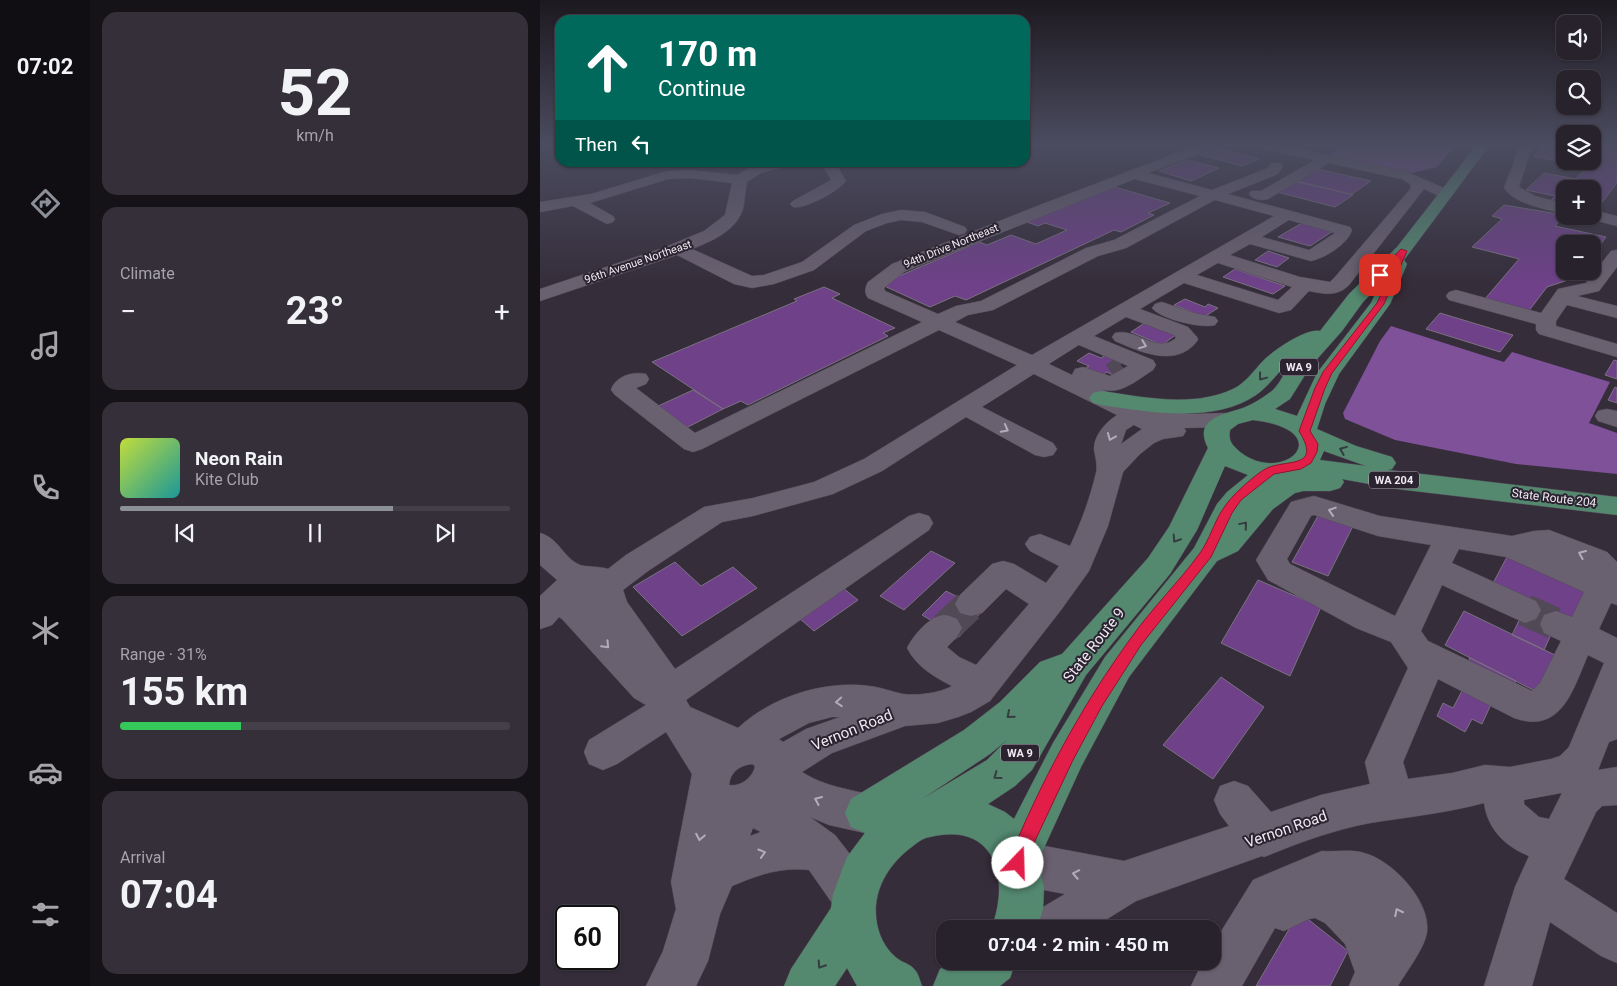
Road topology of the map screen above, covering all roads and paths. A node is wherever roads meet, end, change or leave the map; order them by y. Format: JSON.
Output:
{"nodes":[{"id":1,"x":612,"y":192,"type":"edge"},
{"id":2,"x":737,"y":192,"type":"edge"},
{"id":3,"x":821,"y":192,"type":"edge"},
{"id":4,"x":1089,"y":192,"type":"edge"},
{"id":5,"x":1199,"y":192,"type":"edge"},
{"id":6,"x":1222,"y":192,"type":"edge"},
{"id":7,"x":1248,"y":192,"type":"edge"},
{"id":8,"x":1269,"y":192,"type":"edge"},
{"id":9,"x":1415,"y":192,"type":"edge"},
{"id":10,"x":1442,"y":192,"type":"edge"},
{"id":11,"x":1516,"y":192,"type":"edge"},
{"id":12,"x":1446,"y":194,"type":"joint"},
{"id":13,"x":1213,"y":196,"type":"junction"},
{"id":14,"x":575,"y":201,"type":"junction"},
{"id":15,"x":798,"y":204,"type":"dead end"},
{"id":16,"x":540,"y":207,"type":"edge"},
{"id":17,"x":1556,"y":207,"type":"edge"},
{"id":18,"x":1287,"y":215,"type":"junction"},
{"id":19,"x":1601,"y":215,"type":"edge"},
{"id":20,"x":1614,"y":216,"type":"edge"},
{"id":21,"x":607,"y":219,"type":"dead end"},
{"id":22,"x":959,"y":230,"type":"dead end"},
{"id":23,"x":1244,"y":240,"type":"junction"},
{"id":24,"x":678,"y":249,"type":"junction"},
{"id":25,"x":1403,"y":251,"type":"junction"},
{"id":26,"x":1617,"y":255,"type":"edge"},
{"id":27,"x":1216,"y":256,"type":"junction"},
{"id":28,"x":1305,"y":284,"type":"junction"},
{"id":29,"x":1173,"y":285,"type":"junction"},
{"id":30,"x":1617,"y":294,"type":"edge"},
{"id":31,"x":540,"y":295,"type":"edge"},
{"id":32,"x":1456,"y":296,"type":"dead end"},
{"id":33,"x":1593,"y":296,"type":"junction"},
{"id":34,"x":1264,"y":304,"type":"junction"},
{"id":35,"x":1134,"y":305,"type":"junction"},
{"id":36,"x":1617,"y":312,"type":"edge"},
{"id":37,"x":1343,"y":317,"type":"junction"},
{"id":38,"x":939,"y":321,"type":"junction"},
{"id":39,"x":1208,"y":321,"type":"dead end"},
{"id":40,"x":1098,"y":327,"type":"junction"},
{"id":41,"x":1542,"y":328,"type":"junction"},
{"id":42,"x":1617,"y":333,"type":"edge"},
{"id":43,"x":1077,"y":338,"type":"junction"},
{"id":44,"x":1058,"y":349,"type":"junction"},
{"id":45,"x":1617,"y":351,"type":"edge"},
{"id":46,"x":1033,"y":365,"type":"junction"},
{"id":47,"x":1115,"y":377,"type":"junction"},
{"id":48,"x":638,"y":379,"type":"dead end"},
{"id":49,"x":966,"y":408,"type":"junction"},
{"id":50,"x":1253,"y":413,"type":"junction"},
{"id":51,"x":1134,"y":414,"type":"junction"},
{"id":52,"x":1161,"y":431,"type":"junction"},
{"id":53,"x":1306,"y":433,"type":"junction"},
{"id":54,"x":1221,"y":438,"type":"junction"},
{"id":55,"x":1044,"y":449,"type":"dead end"},
{"id":56,"x":1298,"y":466,"type":"junction"},
{"id":57,"x":1110,"y":470,"type":"junction"},
{"id":58,"x":1270,"y":471,"type":"junction"},
{"id":59,"x":1492,"y":490,"type":"junction"},
{"id":60,"x":1617,"y":506,"type":"edge"},
{"id":61,"x":919,"y":523,"type":"dead end"},
{"id":62,"x":1450,"y":537,"type":"junction"},
{"id":63,"x":540,"y":543,"type":"edge"},
{"id":64,"x":1040,"y":544,"type":"dead end"},
{"id":65,"x":1206,"y":554,"type":"junction"},
{"id":66,"x":1078,"y":563,"type":"junction"},
{"id":67,"x":1436,"y":569,"type":"junction"},
{"id":68,"x":1610,"y":590,"type":"edge"},
{"id":69,"x":570,"y":595,"type":"edge"},
{"id":70,"x":1050,"y":601,"type":"junction"},
{"id":71,"x":970,"y":604,"type":"tunnel mouth"},
{"id":72,"x":1525,"y":610,"type":"tunnel mouth"},
{"id":73,"x":944,"y":628,"type":"tunnel mouth"},
{"id":74,"x":1567,"y":630,"type":"junction"},
{"id":75,"x":1409,"y":642,"type":"junction"},
{"id":76,"x":1617,"y":653,"type":"edge"},
{"id":77,"x":1074,"y":665,"type":"junction"},
{"id":78,"x":1617,"y":672,"type":"edge"},
{"id":79,"x":982,"y":685,"type":"junction"},
{"id":80,"x":672,"y":707,"type":"junction"},
{"id":81,"x":1608,"y":725,"type":"edge"},
{"id":82,"x":603,"y":752,"type":"dead end"},
{"id":83,"x":742,"y":776,"type":"junction"},
{"id":84,"x":1617,"y":786,"type":"edge"},
{"id":85,"x":1234,"y":800,"type":"dead end"},
{"id":86,"x":1394,"y":801,"type":"junction"},
{"id":87,"x":1511,"y":807,"type":"junction"},
{"id":88,"x":865,"y":813,"type":"junction"},
{"id":89,"x":924,"y":819,"type":"junction"},
{"id":90,"x":1264,"y":836,"type":"junction"},
{"id":91,"x":1560,"y":839,"type":"junction"},
{"id":92,"x":820,"y":850,"type":"junction"},
{"id":93,"x":1018,"y":861,"type":"junction"},
{"id":94,"x":1124,"y":883,"type":"junction"},
{"id":95,"x":1537,"y":887,"type":"junction"},
{"id":96,"x":708,"y":891,"type":"junction"},
{"id":97,"x":854,"y":906,"type":"junction"},
{"id":98,"x":1017,"y":920,"type":"edge"},
{"id":99,"x":1064,"y":920,"type":"edge"},
{"id":100,"x":1617,"y":940,"type":"edge"},
{"id":101,"x":1376,"y":979,"type":"edge"},
{"id":102,"x":670,"y":986,"type":"edge"},
{"id":103,"x":808,"y":986,"type":"edge"},
{"id":104,"x":898,"y":986,"type":"edge"},
{"id":105,"x":1215,"y":986,"type":"edge"},
{"id":106,"x":1219,"y":986,"type":"edge"},
{"id":107,"x":1508,"y":986,"type":"edge"}],
"edges":[{"from":1,"to":14,"type":"street"},
{"from":2,"to":24,"type":"street","name":"96th Avenue Northeast"},
{"from":3,"to":15,"type":"street"},
{"from":4,"to":38,"type":"street","name":"94th Drive Northeast"},
{"from":5,"to":13,"type":"street"},
{"from":6,"to":13,"type":"street"},
{"from":7,"to":8,"type":"street"},
{"from":9,"to":28,"type":"street"},
{"from":10,"to":12,"type":"street"},
{"from":11,"to":17,"type":"street"},
{"from":12,"to":25,"type":"main road","number":"WA 9"},
{"from":13,"to":18,"type":"street"},
{"from":13,"to":38,"type":"street"},
{"from":14,"to":16,"type":"street"},
{"from":14,"to":21,"type":"street"},
{"from":18,"to":23,"type":"street"},
{"from":18,"to":23,"type":"street"},
{"from":19,"to":20,"type":"street"},
{"from":22,"to":24,"type":"street"},
{"from":23,"to":27,"type":"street"},
{"from":23,"to":27,"type":"street"},
{"from":24,"to":31,"type":"street","name":"96th Avenue Northeast"},
{"from":25,"to":37,"type":"main road","number":"WA 9"},
{"from":25,"to":53,"type":"main road","number":"WA 9"},
{"from":26,"to":33,"type":"street"},
{"from":27,"to":28,"type":"street"},
{"from":27,"to":29,"type":"street"},
{"from":27,"to":34,"type":"street"},
{"from":28,"to":34,"type":"street"},
{"from":29,"to":34,"type":"street"},
{"from":29,"to":35,"type":"street"},
{"from":30,"to":33,"type":"street"},
{"from":32,"to":41,"type":"street"},
{"from":33,"to":36,"type":"street"},
{"from":33,"to":41,"type":"street"},
{"from":33,"to":42,"type":"street"},
{"from":35,"to":39,"type":"street"},
{"from":35,"to":40,"type":"street"},
{"from":40,"to":35,"type":"street","one_way":true},
{"from":37,"to":47,"type":"main road","one_way":true},
{"from":37,"to":50,"type":"main road","number":"WA 9"},
{"from":38,"to":46,"type":"street"},
{"from":38,"to":48,"type":"street"},
{"from":40,"to":43,"type":"street"},
{"from":41,"to":45,"type":"street"},
{"from":43,"to":44,"type":"street"},
{"from":43,"to":47,"type":"street"},
{"from":44,"to":46,"type":"street"},
{"from":44,"to":47,"type":"street"},
{"from":46,"to":47,"type":"street"},
{"from":46,"to":49,"type":"street"},
{"from":47,"to":51,"type":"street"},
{"from":49,"to":55,"type":"street","one_way":true},
{"from":49,"to":69,"type":"street"},
{"from":50,"to":53,"type":"main road"},
{"from":50,"to":54,"type":"main road"},
{"from":51,"to":52,"type":"street"},
{"from":51,"to":54,"type":"street"},
{"from":51,"to":57,"type":"street","name":"Vernon Road","one_way":true},
{"from":52,"to":54,"type":"street","name":"Vernon Road"},
{"from":52,"to":57,"type":"street","name":"Vernon Road"},
{"from":53,"to":56,"type":"main road"},
{"from":59,"to":53,"type":"main road","name":"State Route 204","number":"WA 204","one_way":true},
{"from":54,"to":58,"type":"main road"},
{"from":54,"to":77,"type":"main road","name":"State Route 9","number":"WA 9","one_way":true},
{"from":56,"to":58,"type":"main road"},
{"from":56,"to":59,"type":"main road","name":"State Route 204","number":"WA 204"},
{"from":57,"to":66,"type":"street","name":"Vernon Road"},
{"from":58,"to":65,"type":"main road"},
{"from":59,"to":60,"type":"main road","name":"State Route 204","number":"WA 204"},
{"from":65,"to":59,"type":"main road","one_way":true},
{"from":61,"to":80,"type":"street"},
{"from":62,"to":67,"type":"street"},
{"from":62,"to":68,"type":"street"},
{"from":62,"to":75,"type":"street","one_way":true},
{"from":63,"to":69,"type":"street"},
{"from":64,"to":66,"type":"street"},
{"from":65,"to":93,"type":"main road"},
{"from":66,"to":70,"type":"street","name":"Vernon Road"},
{"from":67,"to":72,"type":"street"},
{"from":67,"to":75,"type":"street"},
{"from":68,"to":74,"type":"street"},
{"from":69,"to":80,"type":"street"},
{"from":70,"to":71,"type":"street"},
{"from":70,"to":79,"type":"street","name":"Vernon Road"},
{"from":73,"to":79,"type":"street"},
{"from":74,"to":75,"type":"street"},
{"from":74,"to":76,"type":"street"},
{"from":75,"to":86,"type":"street"},
{"from":77,"to":88,"type":"main road","one_way":true},
{"from":77,"to":89,"type":"main road","name":"State Route 9","number":"WA 9","one_way":true},
{"from":78,"to":81,"type":"street"},
{"from":79,"to":83,"type":"street","name":"Vernon Road"},
{"from":80,"to":82,"type":"street"},
{"from":80,"to":83,"type":"street"},
{"from":81,"to":87,"type":"street"},
{"from":88,"to":83,"type":"street","one_way":true},
{"from":83,"to":92,"type":"street"},
{"from":83,"to":96,"type":"street"},
{"from":84,"to":91,"type":"street"},
{"from":85,"to":90,"type":"street"},
{"from":86,"to":87,"type":"street","name":"Vernon Road"},
{"from":86,"to":90,"type":"street","name":"Vernon Road"},
{"from":87,"to":91,"type":"street","name":"Vernon Road"},
{"from":87,"to":95,"type":"street"},
{"from":88,"to":89,"type":"street"},
{"from":89,"to":93,"type":"main road"},
{"from":89,"to":97,"type":"main road","name":"State Route 9"},
{"from":90,"to":94,"type":"street","name":"Vernon Road"},
{"from":91,"to":95,"type":"street"},
{"from":96,"to":92,"type":"street","one_way":true},
{"from":92,"to":97,"type":"street"},
{"from":94,"to":93,"type":"street","name":"Vernon Road","one_way":true},
{"from":93,"to":98,"type":"main road"},
{"from":94,"to":99,"type":"street","name":"Vernon Road"},
{"from":95,"to":100,"type":"street"},
{"from":95,"to":107,"type":"street"},
{"from":96,"to":102,"type":"street"},
{"from":97,"to":103,"type":"main road","one_way":true},
{"from":97,"to":104,"type":"main road"},
{"from":101,"to":105,"type":"street","one_way":true},
{"from":101,"to":106,"type":"street"}]}
